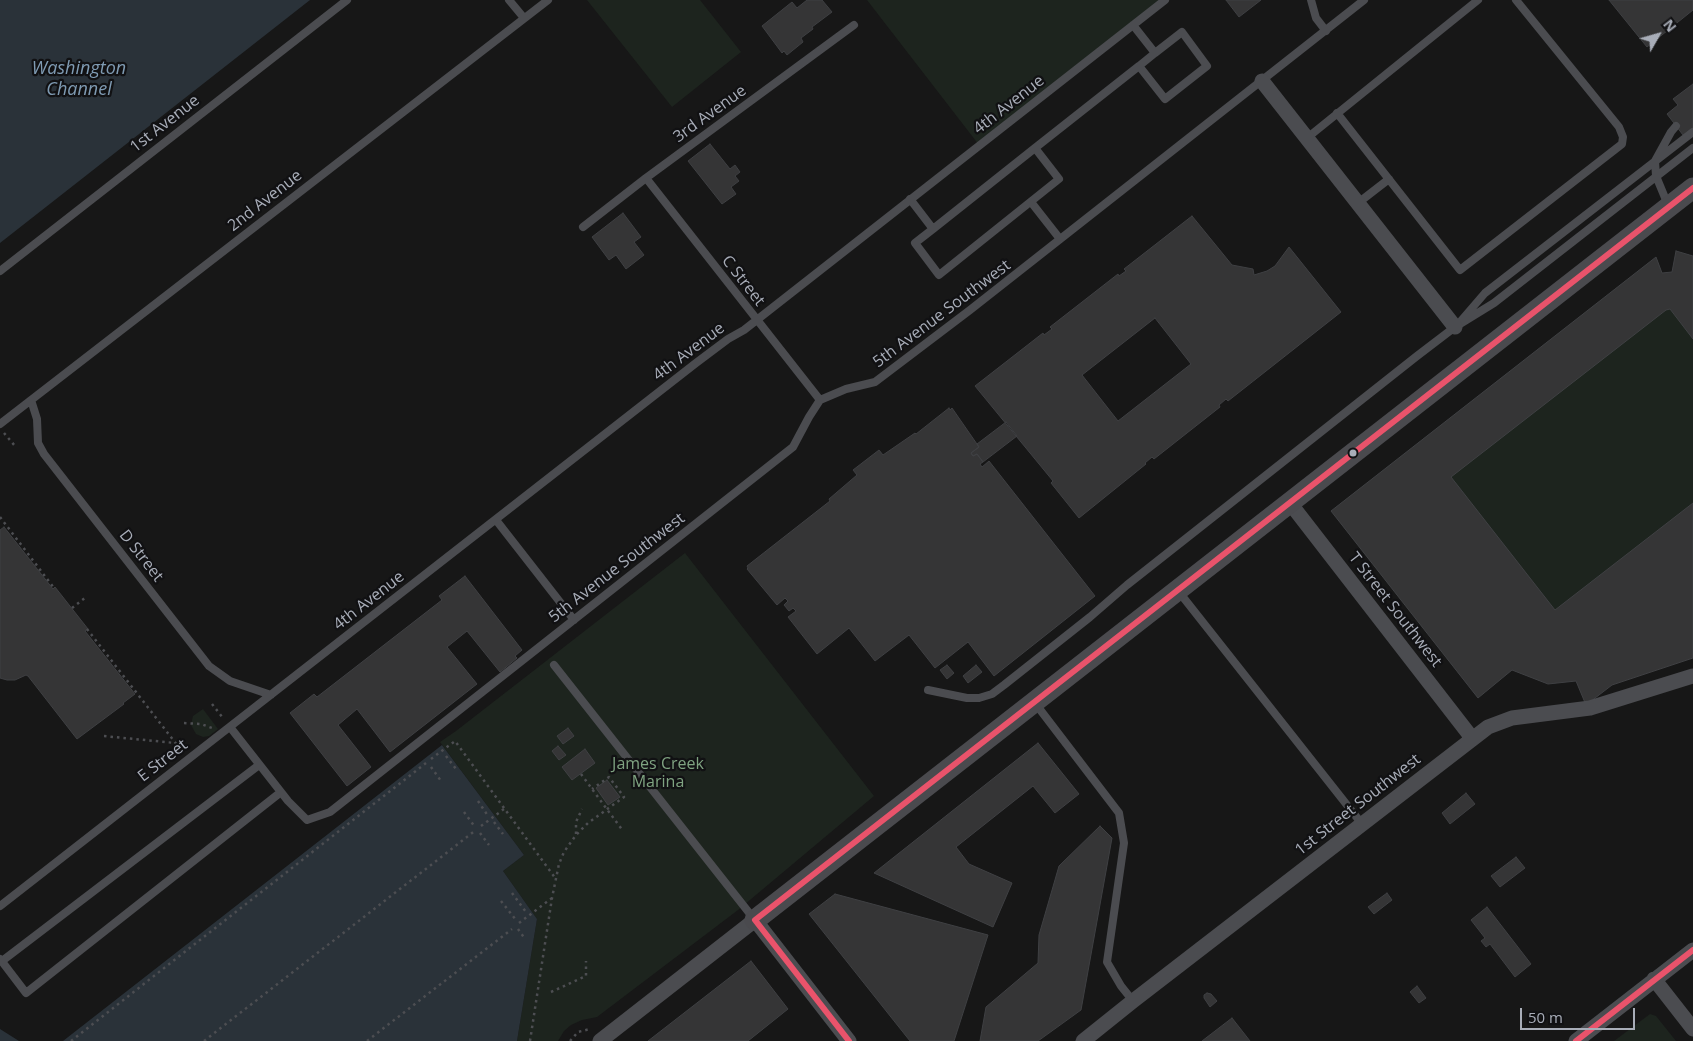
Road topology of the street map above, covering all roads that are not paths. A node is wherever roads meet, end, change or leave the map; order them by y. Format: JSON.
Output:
{"nodes":[{"id":1,"x":347,"y":0,"type":"edge"},
{"id":2,"x":509,"y":0,"type":"edge"},
{"id":3,"x":548,"y":0,"type":"edge"},
{"id":4,"x":1165,"y":0,"type":"edge"},
{"id":5,"x":1311,"y":0,"type":"edge"},
{"id":6,"x":1364,"y":0,"type":"edge"},
{"id":7,"x":1478,"y":0,"type":"edge"},
{"id":8,"x":1516,"y":0,"type":"edge"},
{"id":9,"x":524,"y":18,"type":"junction"},
{"id":10,"x":854,"y":25,"type":"dead end"},
{"id":11,"x":1133,"y":25,"type":"junction"},
{"id":12,"x":1326,"y":31,"type":"junction"},
{"id":13,"x":1156,"y":53,"type":"junction"},
{"id":14,"x":1139,"y":66,"type":"junction"},
{"id":15,"x":1262,"y":81,"type":"junction"},
{"id":16,"x":1337,"y":113,"type":"junction"},
{"id":17,"x":1676,"y":126,"type":"dead end"},
{"id":18,"x":1693,"y":132,"type":"edge"},
{"id":19,"x":1306,"y":138,"type":"junction"},
{"id":20,"x":1035,"y":148,"type":"junction"},
{"id":21,"x":1693,"y":148,"type":"edge"},
{"id":22,"x":1655,"y":162,"type":"junction"},
{"id":23,"x":1656,"y":176,"type":"junction"},
{"id":24,"x":646,"y":178,"type":"junction"},
{"id":25,"x":1389,"y":180,"type":"junction"},
{"id":26,"x":1693,"y":188,"type":"edge"},
{"id":27,"x":910,"y":199,"type":"junction"},
{"id":28,"x":1031,"y":202,"type":"junction"},
{"id":29,"x":1358,"y":203,"type":"junction"},
{"id":30,"x":1669,"y":207,"type":"junction"},
{"id":31,"x":583,"y":227,"type":"dead end"},
{"id":32,"x":933,"y":229,"type":"junction"},
{"id":33,"x":1060,"y":239,"type":"junction"},
{"id":34,"x":0,"y":271,"type":"edge"},
{"id":35,"x":757,"y":320,"type":"junction"},
{"id":36,"x":1455,"y":327,"type":"junction"},
{"id":37,"x":32,"y":400,"type":"junction"},
{"id":38,"x":820,"y":400,"type":"junction"},
{"id":39,"x":1,"y":427,"type":"edge"},
{"id":40,"x":1290,"y":503,"type":"junction"},
{"id":41,"x":496,"y":520,"type":"junction"},
{"id":42,"x":1177,"y":591,"type":"junction"},
{"id":43,"x":574,"y":620,"type":"junction"},
{"id":44,"x":554,"y":664,"type":"dead end"},
{"id":45,"x":1693,"y":676,"type":"edge"},
{"id":46,"x":928,"y":690,"type":"dead end"},
{"id":47,"x":271,"y":695,"type":"junction"},
{"id":48,"x":1035,"y":703,"type":"junction"},
{"id":49,"x":230,"y":727,"type":"junction"},
{"id":50,"x":1472,"y":738,"type":"junction"},
{"id":51,"x":259,"y":765,"type":"junction"},
{"id":52,"x":281,"y":792,"type":"junction"},
{"id":53,"x":1362,"y":824,"type":"junction"},
{"id":54,"x":0,"y":906,"type":"edge"},
{"id":55,"x":756,"y":920,"type":"junction"},
{"id":56,"x":1693,"y":950,"type":"edge"},
{"id":57,"x":1,"y":959,"type":"edge"},
{"id":58,"x":1654,"y":979,"type":"junction"},
{"id":59,"x":1133,"y":1001,"type":"junction"},
{"id":60,"x":1693,"y":1029,"type":"edge"},
{"id":61,"x":600,"y":1041,"type":"edge"},
{"id":62,"x":849,"y":1041,"type":"edge"},
{"id":63,"x":1083,"y":1041,"type":"edge"},
{"id":64,"x":1576,"y":1041,"type":"edge"}],
"edges":[{"from":1,"to":34,"type":"lane","name":"1st Avenue"},
{"from":2,"to":9,"type":"lane"},
{"from":3,"to":9,"type":"lane","name":"2nd Avenue"},
{"from":4,"to":11,"type":"lane","name":"4th Avenue"},
{"from":5,"to":12,"type":"lane"},
{"from":6,"to":12,"type":"lane","name":"5th Avenue Southwest"},
{"from":7,"to":16,"type":"lane"},
{"from":8,"to":25,"type":"lane"},
{"from":9,"to":37,"type":"lane","name":"2nd Avenue"},
{"from":10,"to":24,"type":"lane","name":"3rd Avenue"},
{"from":11,"to":13,"type":"lane"},
{"from":11,"to":27,"type":"lane","name":"4th Avenue"},
{"from":12,"to":15,"type":"lane","name":"5th Avenue Southwest"},
{"from":13,"to":14,"type":"lane"},
{"from":13,"to":14,"type":"lane"},
{"from":14,"to":20,"type":"lane"},
{"from":15,"to":19,"type":"street"},
{"from":15,"to":33,"type":"lane","name":"5th Avenue Southwest"},
{"from":16,"to":19,"type":"lane"},
{"from":16,"to":25,"type":"lane"},
{"from":17,"to":22,"type":"lane"},
{"from":18,"to":22,"type":"lane"},
{"from":19,"to":29,"type":"street"},
{"from":20,"to":28,"type":"lane"},
{"from":20,"to":32,"type":"lane"},
{"from":21,"to":23,"type":"lane"},
{"from":22,"to":23,"type":"lane"},
{"from":22,"to":36,"type":"lane"},
{"from":23,"to":30,"type":"lane"},
{"from":23,"to":36,"type":"lane"},
{"from":24,"to":31,"type":"lane","name":"3rd Avenue"},
{"from":24,"to":35,"type":"lane","name":"C Street"},
{"from":25,"to":29,"type":"lane"},
{"from":26,"to":30,"type":"street"},
{"from":27,"to":32,"type":"lane"},
{"from":27,"to":35,"type":"lane","name":"4th Avenue"},
{"from":28,"to":32,"type":"lane"},
{"from":28,"to":33,"type":"lane"},
{"from":29,"to":36,"type":"street"},
{"from":30,"to":40,"type":"street"},
{"from":33,"to":38,"type":"lane","name":"5th Avenue Southwest"},
{"from":35,"to":38,"type":"lane","name":"C Street"},
{"from":35,"to":41,"type":"lane","name":"4th Avenue"},
{"from":36,"to":46,"type":"lane"},
{"from":37,"to":39,"type":"lane","name":"2nd Avenue"},
{"from":37,"to":47,"type":"lane","name":"D Street"},
{"from":38,"to":43,"type":"lane","name":"5th Avenue Southwest"},
{"from":40,"to":42,"type":"street"},
{"from":40,"to":50,"type":"street","name":"T Street Southwest"},
{"from":41,"to":43,"type":"lane"},
{"from":41,"to":47,"type":"lane","name":"4th Avenue"},
{"from":42,"to":48,"type":"street"},
{"from":42,"to":53,"type":"lane"},
{"from":43,"to":52,"type":"lane","name":"5th Avenue Southwest"},
{"from":44,"to":55,"type":"lane"},
{"from":45,"to":50,"type":"street","name":"1st Street Southwest"},
{"from":47,"to":49,"type":"lane","name":"4th Avenue"},
{"from":48,"to":55,"type":"street"},
{"from":48,"to":59,"type":"lane"},
{"from":49,"to":51,"type":"lane"},
{"from":49,"to":54,"type":"lane","name":"E Street"},
{"from":50,"to":53,"type":"street","name":"1st Street Southwest"},
{"from":51,"to":52,"type":"lane"},
{"from":51,"to":57,"type":"lane"},
{"from":52,"to":57,"type":"lane"},
{"from":53,"to":59,"type":"street","name":"1st Street Southwest"},
{"from":55,"to":61,"type":"street"},
{"from":55,"to":62,"type":"street"},
{"from":56,"to":58,"type":"street"},
{"from":58,"to":60,"type":"street"},
{"from":58,"to":64,"type":"street"},
{"from":59,"to":63,"type":"street","name":"1st Street Southwest"}]}
